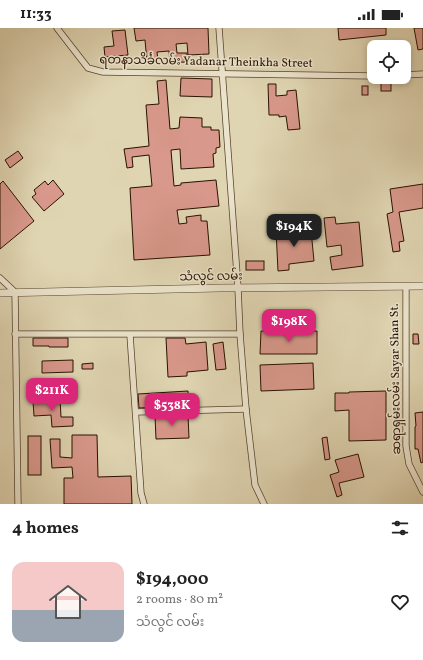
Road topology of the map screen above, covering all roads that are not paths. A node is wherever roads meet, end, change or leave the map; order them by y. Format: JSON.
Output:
{"nodes":[{"id":1,"x":57,"y":28,"type":"edge"},
{"id":2,"x":219,"y":28,"type":"edge"},
{"id":3,"x":222,"y":74,"type":"junction"},
{"id":4,"x":423,"y":74,"type":"edge"},
{"id":5,"x":411,"y":75,"type":"edge"},
{"id":6,"x":367,"y":76,"type":"edge"},
{"id":7,"x":0,"y":278,"type":"edge"},
{"id":8,"x":406,"y":286,"type":"junction"},
{"id":9,"x":423,"y":286,"type":"edge"},
{"id":10,"x":238,"y":288,"type":"junction"},
{"id":11,"x":15,"y":292,"type":"junction"},
{"id":12,"x":0,"y":293,"type":"edge"},
{"id":13,"x":15,"y":334,"type":"junction"},
{"id":14,"x":240,"y":334,"type":"junction"},
{"id":15,"x":130,"y":335,"type":"junction"},
{"id":16,"x":246,"y":409,"type":"junction"},
{"id":17,"x":136,"y":412,"type":"junction"},
{"id":18,"x":423,"y":492,"type":"edge"},
{"id":19,"x":18,"y":504,"type":"edge"},
{"id":20,"x":144,"y":504,"type":"edge"},
{"id":21,"x":264,"y":504,"type":"edge"}],
"edges":[{"from":1,"to":3,"type":"street","name":"ရတနာသိင်္ခလမ်း Yadanar Theinkha Street"},
{"from":2,"to":3,"type":"street"},
{"from":3,"to":6,"type":"street","name":"ရတနာသိင်္ခလမ်း Yadanar Theinkha Street"},
{"from":3,"to":10,"type":"street"},
{"from":4,"to":5,"type":"street"},
{"from":7,"to":11,"type":"street"},
{"from":8,"to":9,"type":"street","name":"သံလွင် လမ်း"},
{"from":8,"to":10,"type":"street","name":"သံလွင် လမ်း"},
{"from":8,"to":18,"type":"street","name":"ဆရာရှမ်းလမ်း Sayar Shan St."},
{"from":10,"to":11,"type":"street","name":"သံလွင် လမ်း"},
{"from":10,"to":14,"type":"street"},
{"from":11,"to":12,"type":"street","name":"သံလွင် လမ်း"},
{"from":11,"to":13,"type":"street"},
{"from":13,"to":15,"type":"street"},
{"from":13,"to":19,"type":"street"},
{"from":14,"to":15,"type":"street"},
{"from":14,"to":16,"type":"street"},
{"from":15,"to":17,"type":"street"},
{"from":16,"to":17,"type":"street"},
{"from":16,"to":21,"type":"street"},
{"from":17,"to":20,"type":"street"}]}
